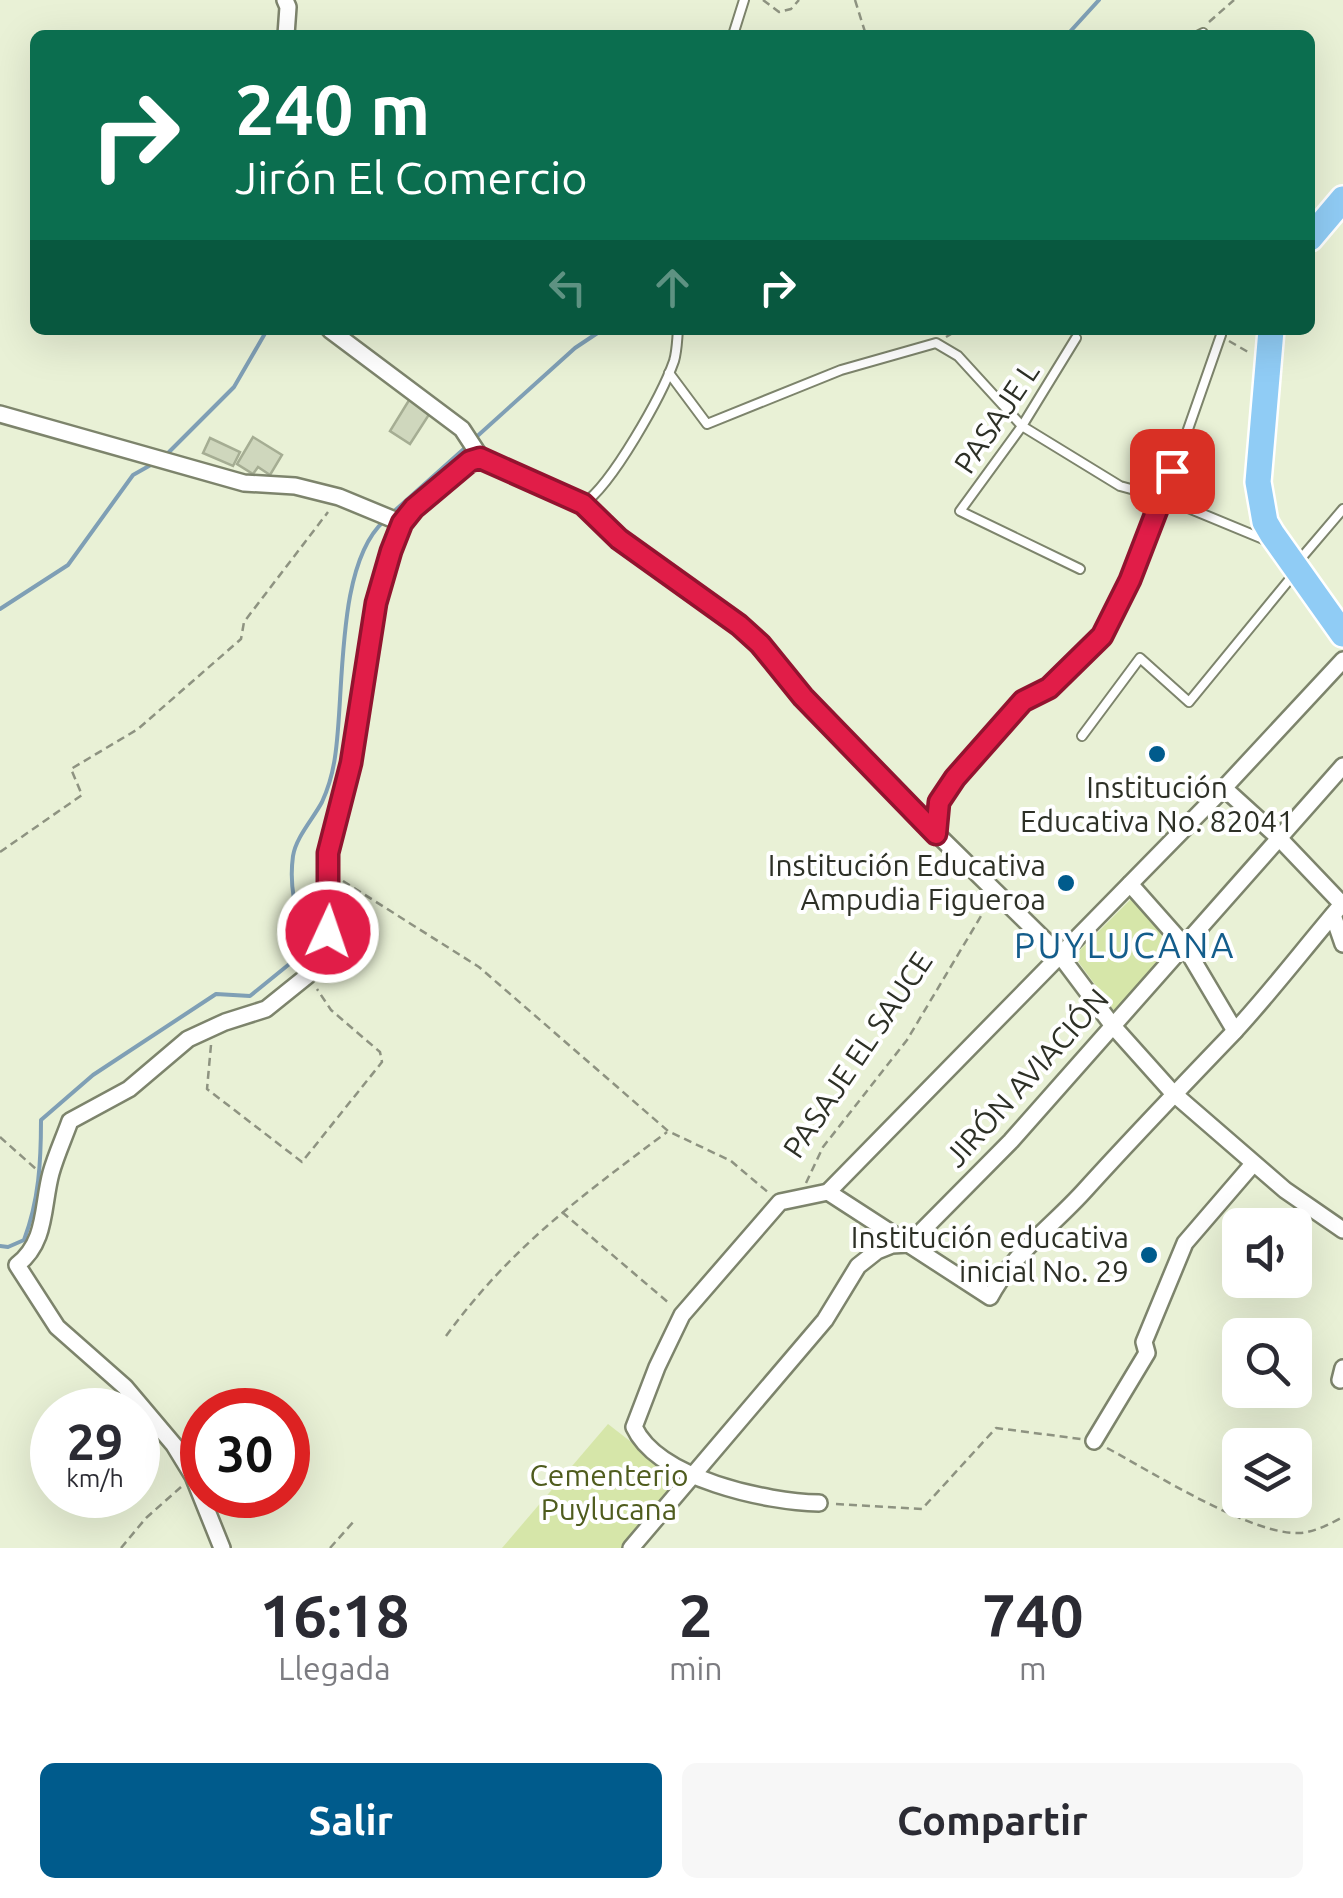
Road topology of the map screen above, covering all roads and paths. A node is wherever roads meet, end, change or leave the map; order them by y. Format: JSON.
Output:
{"nodes":[{"id":1,"x":284,"y":0,"type":"edge"},
{"id":2,"x":744,"y":0,"type":"edge"},
{"id":3,"x":763,"y":0,"type":"edge"},
{"id":4,"x":799,"y":0,"type":"edge"},
{"id":5,"x":855,"y":0,"type":"edge"},
{"id":6,"x":1234,"y":0,"type":"edge"},
{"id":7,"x":286,"y":30,"type":"edge"},
{"id":8,"x":735,"y":30,"type":"edge"},
{"id":9,"x":864,"y":30,"type":"edge"},
{"id":10,"x":1204,"y":30,"type":"edge"},
{"id":11,"x":1343,"y":199,"type":"edge"},
{"id":12,"x":1315,"y":232,"type":"edge"},
{"id":13,"x":336,"y":335,"type":"edge"},
{"id":14,"x":678,"y":335,"type":"edge"},
{"id":15,"x":1221,"y":335,"type":"joint"},
{"id":16,"x":1269,"y":335,"type":"edge"},
{"id":17,"x":1076,"y":338,"type":"dead end"},
{"id":18,"x":1266,"y":364,"type":"junction"},
{"id":19,"x":668,"y":373,"type":"junction"},
{"id":20,"x":0,"y":414,"type":"edge"},
{"id":21,"x":1022,"y":426,"type":"junction"},
{"id":22,"x":478,"y":454,"type":"junction"},
{"id":23,"x":339,"y":497,"type":"junction"},
{"id":24,"x":1164,"y":498,"type":"junction"},
{"id":25,"x":583,"y":504,"type":"junction"},
{"id":26,"x":1343,"y":508,"type":"edge"},
{"id":27,"x":394,"y":519,"type":"junction"},
{"id":28,"x":1290,"y":561,"type":"junction"},
{"id":29,"x":1080,"y":570,"type":"dead end"},
{"id":30,"x":1343,"y":634,"type":"edge"},
{"id":31,"x":1343,"y":660,"type":"edge"},
{"id":32,"x":1082,"y":736,"type":"dead end"},
{"id":33,"x":1343,"y":766,"type":"edge"},
{"id":34,"x":1224,"y":788,"type":"junction"},
{"id":35,"x":936,"y":834,"type":"junction"},
{"id":36,"x":1279,"y":838,"type":"junction"},
{"id":37,"x":0,"y":852,"type":"edge"},
{"id":38,"x":329,"y":872,"type":"junction"},
{"id":39,"x":1130,"y":884,"type":"junction"},
{"id":40,"x":996,"y":892,"type":"junction"},
{"id":41,"x":1339,"y":907,"type":"edge"},
{"id":42,"x":1343,"y":944,"type":"edge"},
{"id":43,"x":1184,"y":945,"type":"junction"},
{"id":44,"x":1059,"y":954,"type":"junction"},
{"id":45,"x":307,"y":976,"type":"junction"},
{"id":46,"x":1113,"y":1026,"type":"junction"},
{"id":47,"x":213,"y":1027,"type":"junction"},
{"id":48,"x":1235,"y":1031,"type":"junction"},
{"id":49,"x":1172,"y":1093,"type":"junction"},
{"id":50,"x":668,"y":1131,"type":"junction"},
{"id":51,"x":0,"y":1137,"type":"edge"},
{"id":52,"x":1253,"y":1164,"type":"junction"},
{"id":53,"x":36,"y":1170,"type":"dead end"},
{"id":54,"x":828,"y":1192,"type":"junction"},
{"id":55,"x":798,"y":1198,"type":"junction"},
{"id":56,"x":780,"y":1202,"type":"junction"},
{"id":57,"x":560,"y":1211,"type":"junction"},
{"id":58,"x":1343,"y":1230,"type":"edge"},
{"id":59,"x":909,"y":1244,"type":"junction"},
{"id":60,"x":0,"y":1263,"type":"edge"},
{"id":61,"x":17,"y":1265,"type":"junction"},
{"id":62,"x":682,"y":1315,"type":"junction"},
{"id":63,"x":446,"y":1336,"type":"dead end"},
{"id":64,"x":1094,"y":1440,"type":"junction"},
{"id":65,"x":180,"y":1455,"type":"edge"},
{"id":66,"x":694,"y":1474,"type":"junction"},
{"id":67,"x":180,"y":1488,"type":"edge"},
{"id":68,"x":819,"y":1503,"type":"joint"},
{"id":69,"x":1343,"y":1517,"type":"edge"},
{"id":70,"x":210,"y":1518,"type":"edge"},
{"id":71,"x":355,"y":1520,"type":"dead end"},
{"id":72,"x":121,"y":1548,"type":"edge"},
{"id":73,"x":222,"y":1548,"type":"edge"},
{"id":74,"x":330,"y":1548,"type":"edge"},
{"id":75,"x":631,"y":1548,"type":"edge"}],
"edges":[{"from":1,"to":7,"type":"street"},
{"from":2,"to":8,"type":"lane"},
{"from":3,"to":4,"type":"path"},
{"from":5,"to":9,"type":"path"},
{"from":6,"to":10,"type":"path"},
{"from":11,"to":12,"type":"main road"},
{"from":13,"to":22,"type":"street"},
{"from":14,"to":19,"type":"lane"},
{"from":15,"to":18,"type":"path"},
{"from":15,"to":24,"type":"lane"},
{"from":16,"to":18,"type":"main road"},
{"from":17,"to":21,"type":"lane","name":"PASAJE L"},
{"from":18,"to":28,"type":"main road"},
{"from":19,"to":21,"type":"lane"},
{"from":19,"to":25,"type":"lane"},
{"from":20,"to":23,"type":"street"},
{"from":21,"to":24,"type":"lane"},
{"from":21,"to":29,"type":"lane","name":"PASAJE L"},
{"from":22,"to":25,"type":"street"},
{"from":22,"to":27,"type":"street"},
{"from":23,"to":27,"type":"street"},
{"from":23,"to":37,"type":"path"},
{"from":24,"to":28,"type":"lane"},
{"from":24,"to":35,"type":"lane"},
{"from":25,"to":35,"type":"street"},
{"from":26,"to":28,"type":"lane"},
{"from":27,"to":38,"type":"street"},
{"from":28,"to":30,"type":"main road"},
{"from":28,"to":32,"type":"lane"},
{"from":31,"to":34,"type":"street"},
{"from":33,"to":36,"type":"street","name":"JIRÓN AVIACIÓN"},
{"from":34,"to":36,"type":"street"},
{"from":34,"to":39,"type":"street"},
{"from":35,"to":40,"type":"street"},
{"from":36,"to":41,"type":"street"},
{"from":36,"to":43,"type":"street","name":"JIRÓN AVIACIÓN"},
{"from":38,"to":45,"type":"street"},
{"from":38,"to":50,"type":"path"},
{"from":39,"to":43,"type":"street"},
{"from":39,"to":44,"type":"street"},
{"from":40,"to":44,"type":"street"},
{"from":40,"to":55,"type":"path","name":"PASAJE EL SAUCE"},
{"from":41,"to":42,"type":"street"},
{"from":41,"to":48,"type":"street"},
{"from":43,"to":46,"type":"street","name":"JIRÓN AVIACIÓN"},
{"from":43,"to":48,"type":"street"},
{"from":44,"to":46,"type":"street"},
{"from":44,"to":54,"type":"street"},
{"from":45,"to":47,"type":"street"},
{"from":45,"to":47,"type":"path"},
{"from":46,"to":49,"type":"street"},
{"from":46,"to":59,"type":"street","name":"JIRÓN AVIACIÓN"},
{"from":47,"to":61,"type":"street"},
{"from":48,"to":49,"type":"street"},
{"from":49,"to":52,"type":"street"},
{"from":49,"to":59,"type":"street"},
{"from":50,"to":56,"type":"path"},
{"from":50,"to":57,"type":"path"},
{"from":51,"to":53,"type":"path"},
{"from":52,"to":58,"type":"street"},
{"from":52,"to":64,"type":"street"},
{"from":54,"to":55,"type":"street","name":"PASAJE EL SAUCE"},
{"from":54,"to":59,"type":"street"},
{"from":55,"to":56,"type":"street","name":"PASAJE EL SAUCE"},
{"from":56,"to":62,"type":"street","name":"PASAJE EL SAUCE"},
{"from":57,"to":62,"type":"path"},
{"from":57,"to":63,"type":"path"},
{"from":59,"to":66,"type":"street"},
{"from":60,"to":61,"type":"street"},
{"from":61,"to":65,"type":"street"},
{"from":62,"to":66,"type":"street","name":"PASAJE EL SAUCE"},
{"from":64,"to":68,"type":"path"},
{"from":64,"to":69,"type":"path"},
{"from":66,"to":68,"type":"street","name":"PASAJE EL SAUCE"},
{"from":66,"to":75,"type":"street"},
{"from":67,"to":72,"type":"path"},
{"from":70,"to":73,"type":"street"},
{"from":71,"to":74,"type":"path"}]}
